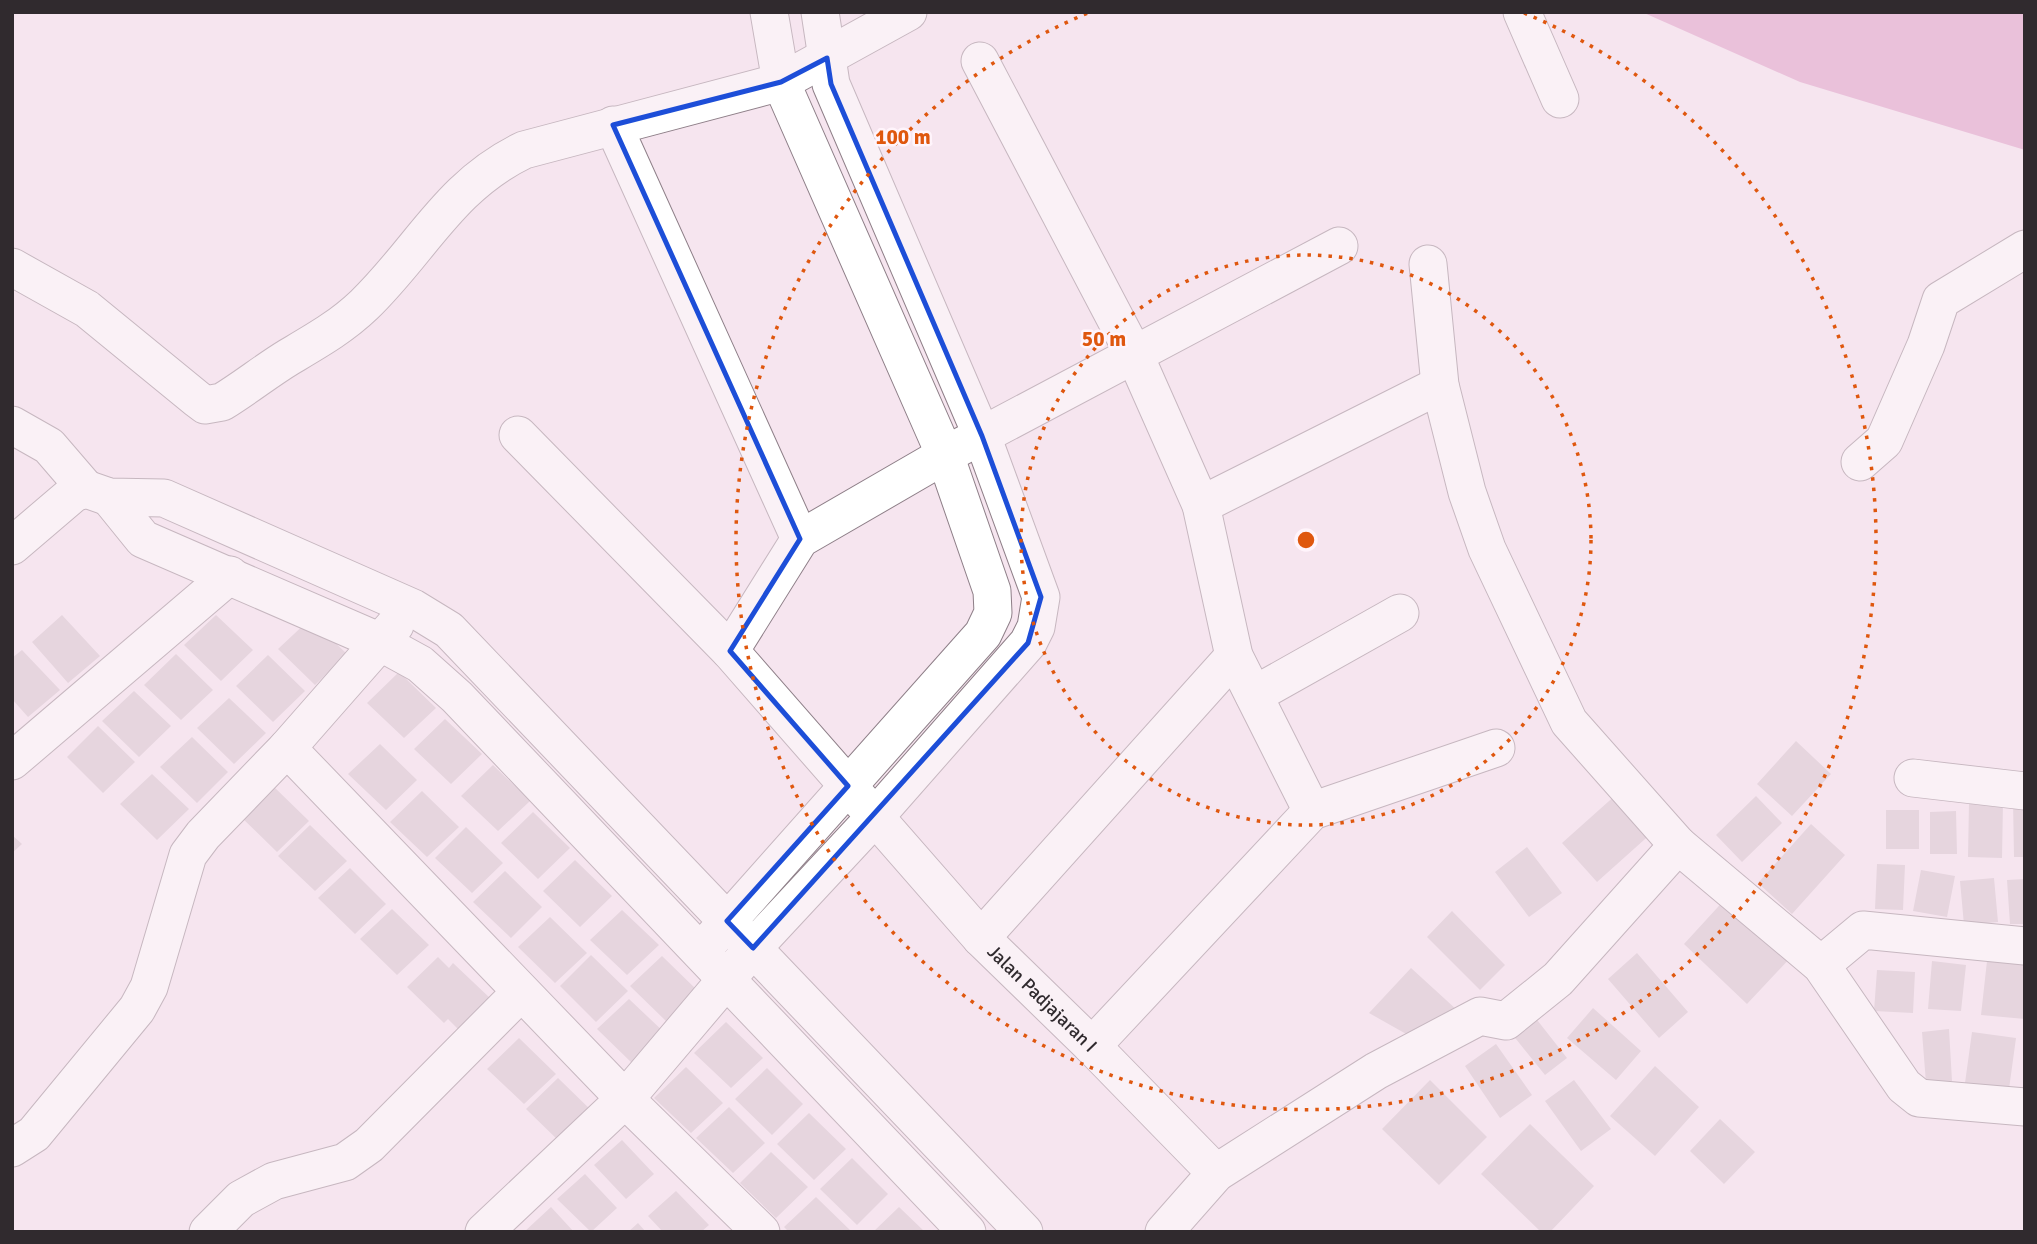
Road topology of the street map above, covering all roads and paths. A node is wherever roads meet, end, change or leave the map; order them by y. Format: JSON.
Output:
{"nodes":[{"id":1,"x":769,"y":12,"type":"edge"},
{"id":2,"x":820,"y":12,"type":"edge"},
{"id":3,"x":908,"y":12,"type":"edge"},
{"id":4,"x":1522,"y":12,"type":"edge"},
{"id":5,"x":827,"y":58,"type":"junction"},
{"id":6,"x":980,"y":61,"type":"dead end"},
{"id":7,"x":781,"y":82,"type":"junction"},
{"id":8,"x":1560,"y":99,"type":"dead end"},
{"id":9,"x":613,"y":125,"type":"junction"},
{"id":10,"x":1339,"y":246,"type":"dead end"},
{"id":11,"x":2025,"y":248,"type":"edge"},
{"id":12,"x":1428,"y":264,"type":"dead end"},
{"id":13,"x":12,"y":267,"type":"edge"},
{"id":14,"x":1135,"y":356,"type":"junction"},
{"id":15,"x":1440,"y":385,"type":"junction"},
{"id":16,"x":12,"y":425,"type":"edge"},
{"id":17,"x":518,"y":435,"type":"dead end"},
{"id":18,"x":982,"y":436,"type":"junction"},
{"id":19,"x":945,"y":455,"type":"junction"},
{"id":20,"x":1860,"y":462,"type":"dead end"},
{"id":21,"x":97,"y":493,"type":"junction"},
{"id":22,"x":1201,"y":505,"type":"junction"},
{"id":23,"x":800,"y":539,"type":"junction"},
{"id":24,"x":12,"y":546,"type":"edge"},
{"id":25,"x":230,"y":575,"type":"junction"},
{"id":26,"x":413,"y":608,"type":"junction"},
{"id":27,"x":1400,"y":613,"type":"dead end"},
{"id":28,"x":378,"y":641,"type":"junction"},
{"id":29,"x":730,"y":651,"type":"junction"},
{"id":30,"x":1234,"y":656,"type":"junction"},
{"id":31,"x":1254,"y":695,"type":"junction"},
{"id":32,"x":287,"y":748,"type":"junction"},
{"id":33,"x":1496,"y":748,"type":"dead end"},
{"id":34,"x":12,"y":761,"type":"edge"},
{"id":35,"x":1913,"y":778,"type":"dead end"},
{"id":36,"x":848,"y":786,"type":"junction"},
{"id":37,"x":2025,"y":791,"type":"edge"},
{"id":38,"x":1312,"y":811,"type":"junction"},
{"id":39,"x":874,"y":818,"type":"junction"},
{"id":40,"x":1678,"y":845,"type":"junction"},
{"id":41,"x":727,"y":921,"type":"junction"},
{"id":42,"x":981,"y":939,"type":"junction"},
{"id":43,"x":2025,"y":946,"type":"edge"},
{"id":44,"x":752,"y":948,"type":"junction"},
{"id":45,"x":699,"y":954,"type":"junction"},
{"id":46,"x":1821,"y":965,"type":"junction"},
{"id":47,"x":725,"y":980,"type":"junction"},
{"id":48,"x":521,"y":992,"type":"junction"},
{"id":49,"x":1092,"y":1046,"type":"junction"},
{"id":50,"x":625,"y":1099,"type":"junction"},
{"id":51,"x":2025,"y":1107,"type":"edge"},
{"id":52,"x":12,"y":1148,"type":"edge"},
{"id":53,"x":1216,"y":1173,"type":"junction"},
{"id":54,"x":742,"y":1226,"type":"edge"},
{"id":55,"x":208,"y":1232,"type":"edge"},
{"id":56,"x":484,"y":1232,"type":"edge"},
{"id":57,"x":967,"y":1232,"type":"edge"},
{"id":58,"x":1024,"y":1232,"type":"edge"},
{"id":59,"x":1164,"y":1232,"type":"edge"}],
"edges":[{"from":1,"to":7,"type":"street"},
{"from":2,"to":5,"type":"street"},
{"from":3,"to":5,"type":"street"},
{"from":4,"to":8,"type":"street"},
{"from":5,"to":7,"type":"street"},
{"from":5,"to":18,"type":"street"},
{"from":6,"to":14,"type":"street"},
{"from":7,"to":9,"type":"street"},
{"from":7,"to":19,"type":"street"},
{"from":9,"to":13,"type":"street"},
{"from":9,"to":23,"type":"street"},
{"from":10,"to":14,"type":"street"},
{"from":11,"to":20,"type":"street"},
{"from":12,"to":15,"type":"street"},
{"from":14,"to":18,"type":"street"},
{"from":14,"to":22,"type":"street"},
{"from":15,"to":22,"type":"street"},
{"from":15,"to":40,"type":"street"},
{"from":16,"to":21,"type":"street"},
{"from":17,"to":29,"type":"street","name":"Jalan Padjajaran I"},
{"from":18,"to":19,"type":"street"},
{"from":18,"to":39,"type":"street"},
{"from":19,"to":23,"type":"street"},
{"from":19,"to":36,"type":"street"},
{"from":21,"to":24,"type":"street"},
{"from":21,"to":25,"type":"street"},
{"from":21,"to":26,"type":"street"},
{"from":22,"to":30,"type":"street"},
{"from":23,"to":29,"type":"street"},
{"from":25,"to":28,"type":"street"},
{"from":25,"to":34,"type":"street"},
{"from":26,"to":28,"type":"street"},
{"from":26,"to":41,"type":"street"},
{"from":27,"to":31,"type":"street"},
{"from":28,"to":32,"type":"street"},
{"from":28,"to":45,"type":"street"},
{"from":29,"to":36,"type":"street","name":"Jalan Padjajaran I"},
{"from":30,"to":31,"type":"street"},
{"from":30,"to":42,"type":"street"},
{"from":31,"to":38,"type":"street"},
{"from":32,"to":48,"type":"street"},
{"from":32,"to":52,"type":"street"},
{"from":33,"to":38,"type":"street"},
{"from":35,"to":37,"type":"street"},
{"from":36,"to":39,"type":"street","name":"Jalan Padjajaran I"},
{"from":36,"to":41,"type":"street"},
{"from":38,"to":49,"type":"street"},
{"from":39,"to":42,"type":"street","name":"Jalan Padjajaran I"},
{"from":39,"to":44,"type":"street"},
{"from":40,"to":46,"type":"street"},
{"from":40,"to":53,"type":"street"},
{"from":41,"to":44,"type":"street"},
{"from":41,"to":45,"type":"street"},
{"from":42,"to":49,"type":"street","name":"Jalan Padjajaran I"},
{"from":43,"to":46,"type":"street"},
{"from":44,"to":47,"type":"street"},
{"from":44,"to":58,"type":"street"},
{"from":45,"to":47,"type":"street"},
{"from":46,"to":51,"type":"street"},
{"from":47,"to":50,"type":"street"},
{"from":47,"to":57,"type":"street"},
{"from":48,"to":50,"type":"street"},
{"from":48,"to":55,"type":"street"},
{"from":49,"to":53,"type":"street","name":"Jalan Padjajaran I"},
{"from":50,"to":54,"type":"street"},
{"from":50,"to":56,"type":"street"},
{"from":53,"to":59,"type":"street"}]}
